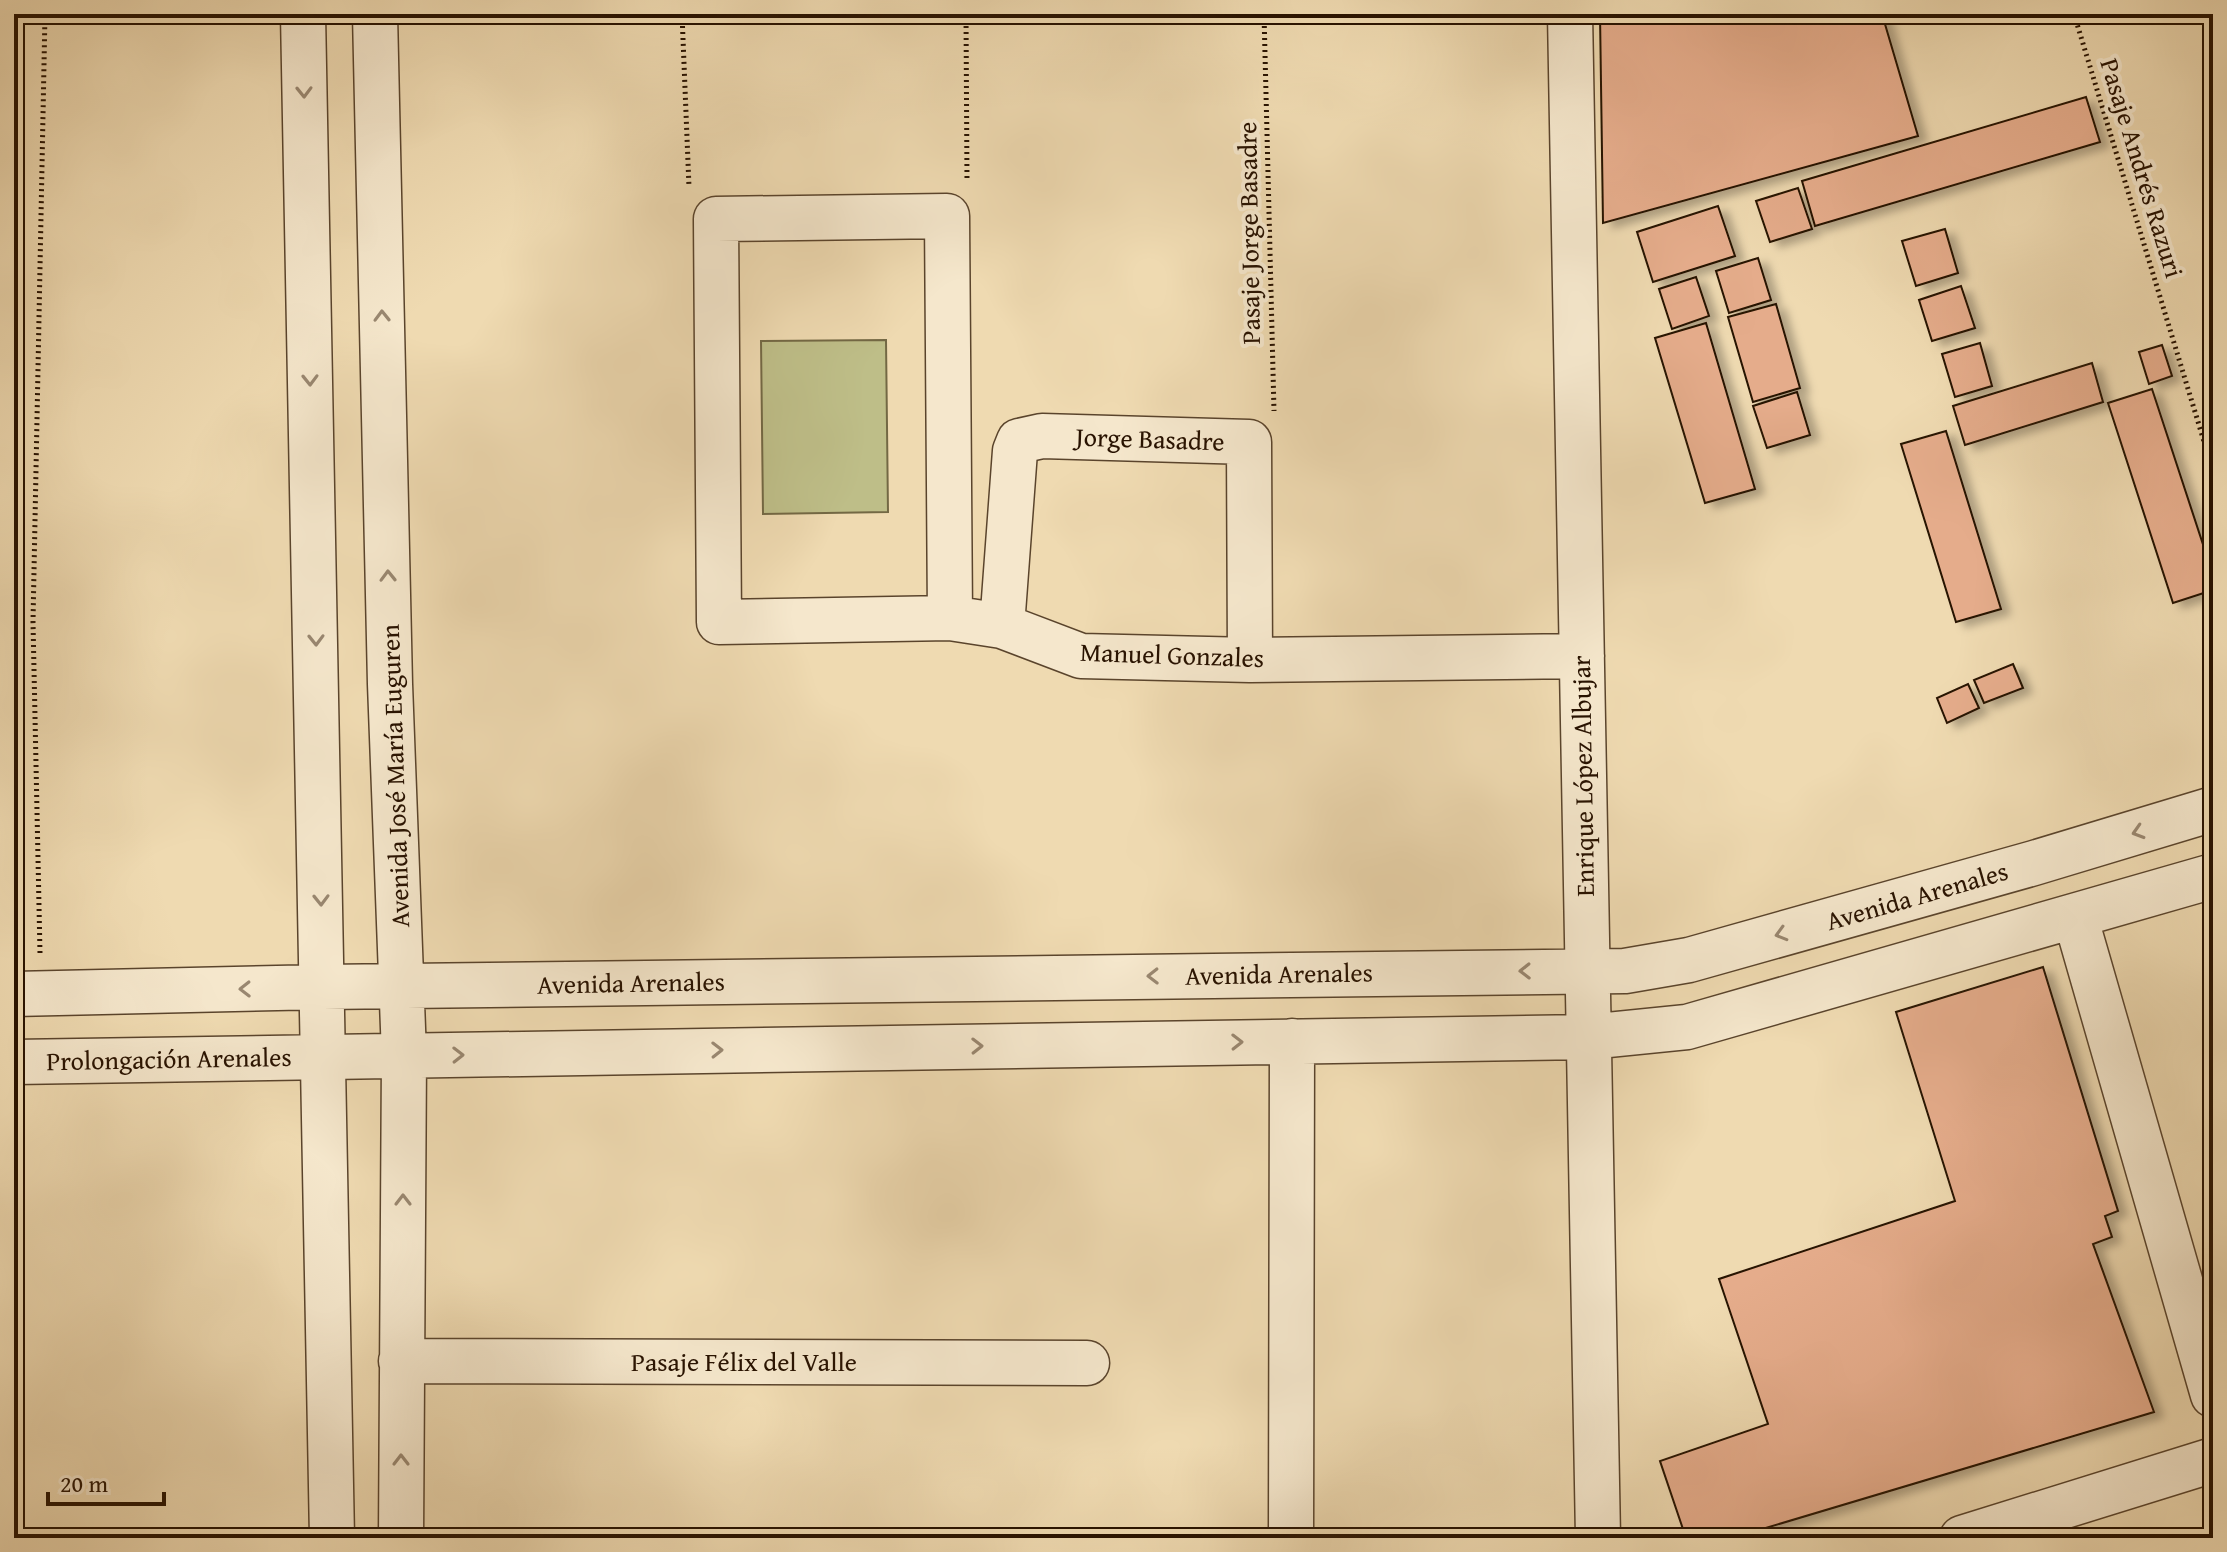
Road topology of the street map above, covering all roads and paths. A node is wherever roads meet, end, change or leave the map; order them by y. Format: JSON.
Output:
{"nodes":[{"id":1,"x":45,"y":14,"type":"edge"},
{"id":2,"x":303,"y":14,"type":"edge"},
{"id":3,"x":375,"y":14,"type":"edge"},
{"id":4,"x":682,"y":14,"type":"edge"},
{"id":5,"x":966,"y":14,"type":"edge"},
{"id":6,"x":1264,"y":14,"type":"edge"},
{"id":7,"x":1570,"y":14,"type":"edge"},
{"id":8,"x":2074,"y":14,"type":"edge"},
{"id":9,"x":947,"y":216,"type":"junction"},
{"id":10,"x":716,"y":219,"type":"junction"},
{"id":11,"x":1249,"y":442,"type":"junction"},
{"id":12,"x":2213,"y":469,"type":"edge"},
{"id":13,"x":950,"y":618,"type":"junction"},
{"id":14,"x":1002,"y":626,"type":"junction"},
{"id":15,"x":1582,"y":656,"type":"junction"},
{"id":16,"x":1250,"y":660,"type":"junction"},
{"id":17,"x":2213,"y":809,"type":"edge"},
{"id":18,"x":2213,"y":876,"type":"edge"},
{"id":19,"x":2075,"y":916,"type":"junction"},
{"id":20,"x":1586,"y":970,"type":"junction"},
{"id":21,"x":323,"y":987,"type":"junction"},
{"id":22,"x":403,"y":987,"type":"junction"},
{"id":23,"x":28,"y":993,"type":"edge"},
{"id":24,"x":1588,"y":1037,"type":"junction"},
{"id":25,"x":1292,"y":1041,"type":"junction"},
{"id":26,"x":324,"y":1055,"type":"junction"},
{"id":27,"x":404,"y":1055,"type":"junction"},
{"id":28,"x":14,"y":1062,"type":"edge"},
{"id":29,"x":401,"y":1361,"type":"junction"},
{"id":30,"x":1087,"y":1363,"type":"dead end"},
{"id":31,"x":2213,"y":1395,"type":"edge"},
{"id":32,"x":2213,"y":1460,"type":"edge"},
{"id":33,"x":1968,"y":1537,"type":"edge"},
{"id":34,"x":332,"y":1538,"type":"edge"},
{"id":35,"x":401,"y":1538,"type":"edge"},
{"id":36,"x":1291,"y":1538,"type":"edge"},
{"id":37,"x":1598,"y":1538,"type":"edge"}],
"edges":[{"from":1,"to":23,"type":"path"},
{"from":2,"to":21,"type":"street","one_way":true},
{"from":22,"to":3,"type":"street","name":"Avenida José María Euguren","one_way":true},
{"from":4,"to":10,"type":"path"},
{"from":5,"to":9,"type":"path"},
{"from":6,"to":11,"type":"path","name":"Pasaje Jorge Basadre"},
{"from":7,"to":15,"type":"street","name":"Enrique López Albujar"},
{"from":8,"to":12,"type":"path","name":"Pasaje Andrés Razuri"},
{"from":9,"to":10,"type":"street"},
{"from":9,"to":13,"type":"street"},
{"from":10,"to":13,"type":"street","name":"Manuel Gonzales"},
{"from":11,"to":14,"type":"street","name":"Jorge Basadre"},
{"from":11,"to":16,"type":"street","name":"Jorge Basadre"},
{"from":13,"to":14,"type":"street","name":"Manuel Gonzales"},
{"from":14,"to":16,"type":"street","name":"Manuel Gonzales"},
{"from":15,"to":16,"type":"street","name":"Manuel Gonzales"},
{"from":15,"to":20,"type":"street","name":"Enrique López Albujar"},
{"from":17,"to":20,"type":"street","name":"Avenida Arenales","one_way":true},
{"from":18,"to":19,"type":"street"},
{"from":19,"to":24,"type":"street"},
{"from":19,"to":31,"type":"street"},
{"from":20,"to":22,"type":"street","name":"Avenida Arenales","one_way":true},
{"from":20,"to":24,"type":"street","name":"Enrique López Albujar"},
{"from":21,"to":22,"type":"street","name":"Avenida Arenales"},
{"from":21,"to":23,"type":"street","one_way":true},
{"from":21,"to":26,"type":"street"},
{"from":22,"to":27,"type":"street","name":"Avenida José María Euguren"},
{"from":24,"to":25,"type":"street"},
{"from":24,"to":37,"type":"street","name":"Enrique López Albujar"},
{"from":27,"to":25,"type":"street","one_way":true},
{"from":25,"to":36,"type":"street"},
{"from":26,"to":27,"type":"street"},
{"from":26,"to":28,"type":"street","name":"Prolongación Arenales"},
{"from":26,"to":34,"type":"street"},
{"from":29,"to":27,"type":"street","name":"Avenida José María Euguren","one_way":true},
{"from":29,"to":30,"type":"street","name":"Pasaje Félix del Valle"},
{"from":35,"to":29,"type":"street","name":"Avenida José María Euguren","one_way":true},
{"from":32,"to":33,"type":"street"}]}
